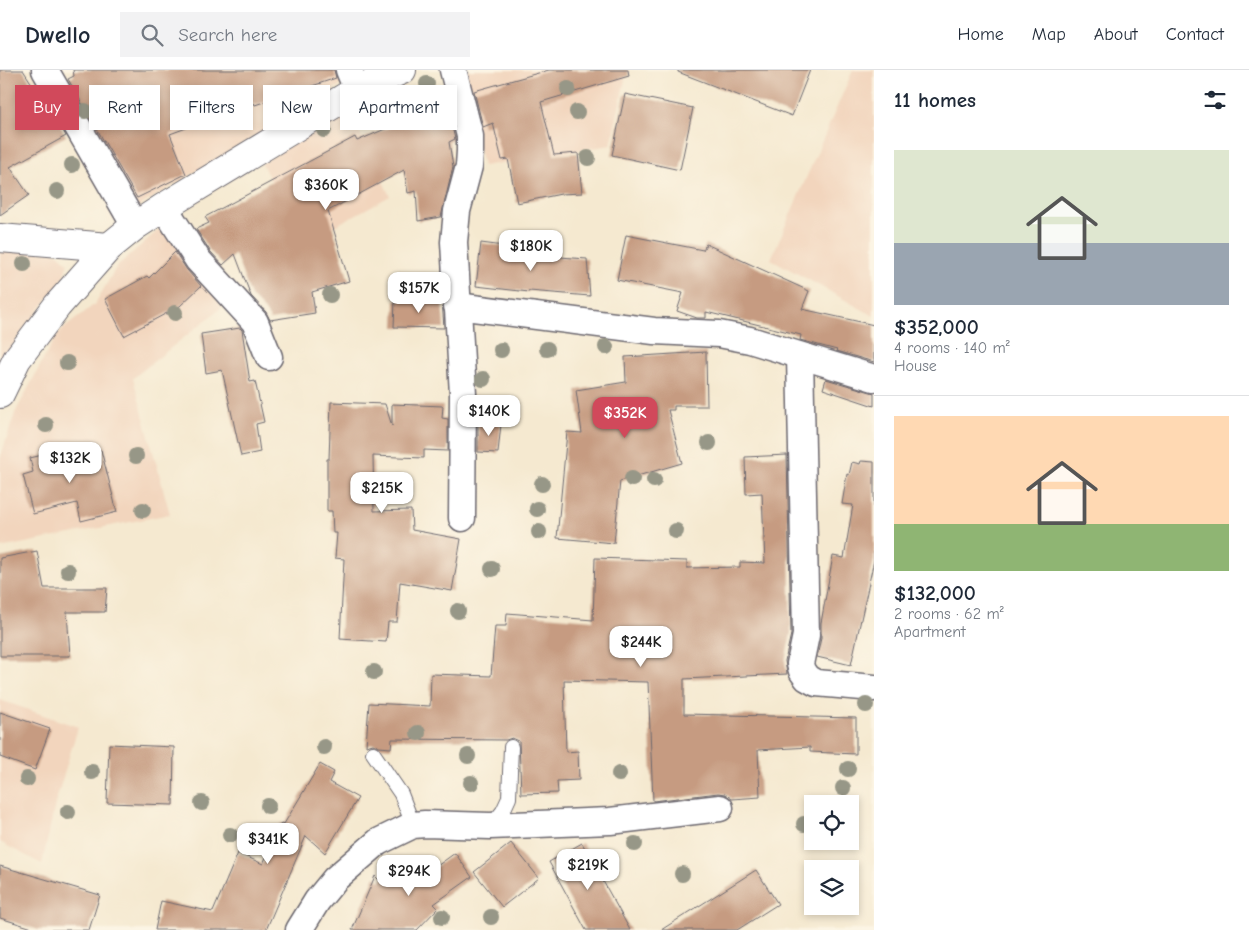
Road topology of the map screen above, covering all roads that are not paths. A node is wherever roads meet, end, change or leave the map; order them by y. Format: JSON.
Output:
{"nodes":[{"id":1,"x":45,"y":70,"type":"edge"},
{"id":2,"x":402,"y":70,"type":"edge"},
{"id":3,"x":453,"y":70,"type":"edge"},
{"id":4,"x":353,"y":80,"type":"edge"},
{"id":5,"x":164,"y":207,"type":"junction"},
{"id":6,"x":135,"y":226,"type":"junction"},
{"id":7,"x":0,"y":238,"type":"edge"},
{"id":8,"x":108,"y":247,"type":"junction"},
{"id":9,"x":457,"y":306,"type":"junction"},
{"id":10,"x":800,"y":356,"type":"junction"},
{"id":11,"x":269,"y":357,"type":"dead end"},
{"id":12,"x":874,"y":378,"type":"edge"},
{"id":13,"x":0,"y":394,"type":"edge"},
{"id":14,"x":462,"y":518,"type":"dead end"},
{"id":15,"x":874,"y":688,"type":"edge"},
{"id":16,"x":510,"y":747,"type":"dead end"},
{"id":17,"x":373,"y":753,"type":"dead end"},
{"id":18,"x":720,"y":808,"type":"dead end"},
{"id":19,"x":413,"y":825,"type":"junction"},
{"id":20,"x":490,"y":826,"type":"junction"},
{"id":21,"x":299,"y":930,"type":"edge"}],
"edges":[{"from":1,"to":6,"type":"street"},
{"from":2,"to":4,"type":"street"},
{"from":3,"to":9,"type":"street"},
{"from":4,"to":5,"type":"street"},
{"from":5,"to":6,"type":"street"},
{"from":5,"to":11,"type":"street"},
{"from":6,"to":8,"type":"street"},
{"from":7,"to":8,"type":"street"},
{"from":8,"to":13,"type":"street"},
{"from":9,"to":10,"type":"street"},
{"from":9,"to":14,"type":"street"},
{"from":10,"to":12,"type":"street"},
{"from":10,"to":15,"type":"street"},
{"from":16,"to":20,"type":"lane"},
{"from":17,"to":19,"type":"lane"},
{"from":18,"to":20,"type":"street"},
{"from":19,"to":20,"type":"street"},
{"from":19,"to":21,"type":"street"}]}
